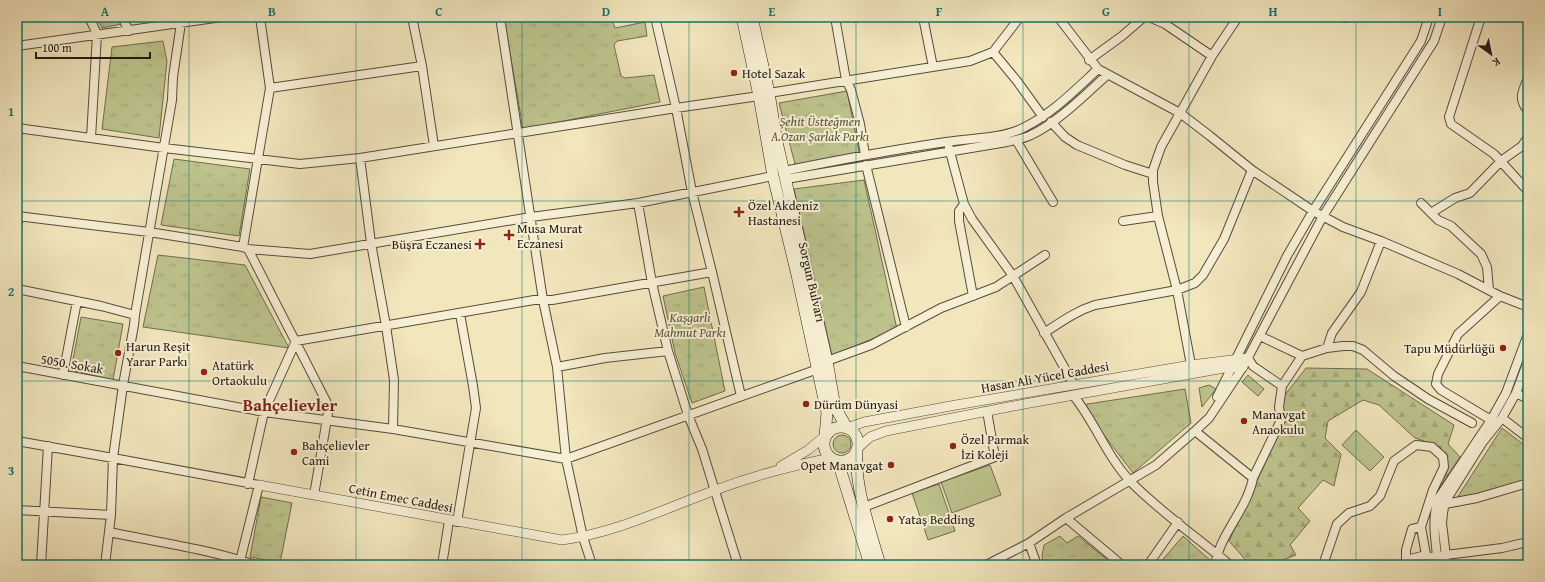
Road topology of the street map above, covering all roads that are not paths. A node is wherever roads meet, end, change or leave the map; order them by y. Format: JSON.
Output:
{"nodes":[{"id":1,"x":89,"y":17,"type":"edge"},
{"id":2,"x":122,"y":17,"type":"edge"},
{"id":3,"x":222,"y":17,"type":"edge"},
{"id":4,"x":260,"y":17,"type":"edge"},
{"id":5,"x":412,"y":17,"type":"edge"},
{"id":6,"x":500,"y":17,"type":"edge"},
{"id":7,"x":655,"y":17,"type":"edge"},
{"id":8,"x":742,"y":17,"type":"edge"},
{"id":9,"x":752,"y":17,"type":"edge"},
{"id":10,"x":835,"y":17,"type":"edge"},
{"id":11,"x":923,"y":17,"type":"edge"},
{"id":12,"x":1020,"y":17,"type":"edge"},
{"id":13,"x":1058,"y":17,"type":"edge"},
{"id":14,"x":1144,"y":17,"type":"edge"},
{"id":15,"x":1149,"y":17,"type":"edge"},
{"id":16,"x":1238,"y":17,"type":"edge"},
{"id":17,"x":1344,"y":17,"type":"edge"},
{"id":18,"x":1348,"y":17,"type":"edge"},
{"id":19,"x":1429,"y":17,"type":"edge"},
{"id":20,"x":1442,"y":17,"type":"edge"},
{"id":21,"x":1482,"y":17,"type":"edge"},
{"id":22,"x":181,"y":23,"type":"junction"},
{"id":23,"x":128,"y":31,"type":"junction"},
{"id":24,"x":97,"y":34,"type":"junction"},
{"id":25,"x":17,"y":46,"type":"edge"},
{"id":26,"x":992,"y":52,"type":"junction"},
{"id":27,"x":1212,"y":56,"type":"junction"},
{"id":28,"x":1089,"y":60,"type":"junction"},
{"id":29,"x":422,"y":66,"type":"junction"},
{"id":30,"x":933,"y":67,"type":"junction"},
{"id":31,"x":1098,"y":70,"type":"junction"},
{"id":32,"x":1107,"y":75,"type":"junction"},
{"id":33,"x":1528,"y":78,"type":"edge"},
{"id":34,"x":846,"y":80,"type":"junction"},
{"id":35,"x":270,"y":88,"type":"junction"},
{"id":36,"x":764,"y":95,"type":"junction"},
{"id":37,"x":676,"y":108,"type":"junction"},
{"id":38,"x":1528,"y":110,"type":"edge"},
{"id":39,"x":1180,"y":113,"type":"junction"},
{"id":40,"x":1043,"y":117,"type":"junction"},
{"id":41,"x":1051,"y":122,"type":"junction"},
{"id":42,"x":17,"y":128,"type":"edge"},
{"id":43,"x":518,"y":133,"type":"junction"},
{"id":44,"x":1528,"y":137,"type":"edge"},
{"id":45,"x":91,"y":138,"type":"junction"},
{"id":46,"x":1016,"y":140,"type":"junction"},
{"id":47,"x":947,"y":142,"type":"junction"},
{"id":48,"x":434,"y":146,"type":"junction"},
{"id":49,"x":164,"y":148,"type":"junction"},
{"id":50,"x":950,"y":152,"type":"junction"},
{"id":51,"x":865,"y":155,"type":"junction"},
{"id":52,"x":360,"y":158,"type":"junction"},
{"id":53,"x":258,"y":160,"type":"junction"},
{"id":54,"x":1502,"y":161,"type":"junction"},
{"id":55,"x":866,"y":165,"type":"junction"},
{"id":56,"x":1252,"y":170,"type":"junction"},
{"id":57,"x":1153,"y":174,"type":"junction"},
{"id":58,"x":785,"y":175,"type":"junction"},
{"id":59,"x":773,"y":176,"type":"junction"},
{"id":60,"x":1528,"y":190,"type":"edge"},
{"id":61,"x":692,"y":192,"type":"junction"},
{"id":62,"x":1053,"y":202,"type":"dead end"},
{"id":63,"x":638,"y":203,"type":"junction"},
{"id":64,"x":1421,"y":203,"type":"dead end"},
{"id":65,"x":964,"y":204,"type":"junction"},
{"id":66,"x":1313,"y":211,"type":"junction"},
{"id":67,"x":1431,"y":213,"type":"junction"},
{"id":68,"x":18,"y":216,"type":"edge"},
{"id":69,"x":1158,"y":216,"type":"junction"},
{"id":70,"x":1323,"y":216,"type":"junction"},
{"id":71,"x":530,"y":217,"type":"junction"},
{"id":72,"x":1124,"y":221,"type":"dead end"},
{"id":73,"x":17,"y":227,"type":"edge"},
{"id":74,"x":149,"y":232,"type":"junction"},
{"id":75,"x":1381,"y":241,"type":"junction"},
{"id":76,"x":371,"y":244,"type":"junction"},
{"id":77,"x":246,"y":248,"type":"junction"},
{"id":78,"x":1045,"y":255,"type":"dead end"},
{"id":79,"x":712,"y":272,"type":"junction"},
{"id":80,"x":1013,"y":276,"type":"junction"},
{"id":81,"x":652,"y":283,"type":"junction"},
{"id":82,"x":17,"y":289,"type":"edge"},
{"id":83,"x":1176,"y":290,"type":"junction"},
{"id":84,"x":1489,"y":290,"type":"junction"},
{"id":85,"x":973,"y":296,"type":"junction"},
{"id":86,"x":1500,"y":296,"type":"junction"},
{"id":87,"x":543,"y":300,"type":"junction"},
{"id":88,"x":77,"y":302,"type":"junction"},
{"id":89,"x":1528,"y":307,"type":"edge"},
{"id":90,"x":460,"y":314,"type":"junction"},
{"id":91,"x":135,"y":316,"type":"junction"},
{"id":92,"x":386,"y":326,"type":"junction"},
{"id":93,"x":906,"y":327,"type":"junction"},
{"id":94,"x":1044,"y":333,"type":"junction"},
{"id":95,"x":1528,"y":334,"type":"edge"},
{"id":96,"x":1260,"y":336,"type":"junction"},
{"id":97,"x":296,"y":341,"type":"junction"},
{"id":98,"x":1326,"y":348,"type":"junction"},
{"id":99,"x":668,"y":351,"type":"junction"},
{"id":100,"x":1302,"y":356,"type":"junction"},
{"id":101,"x":1248,"y":358,"type":"junction"},
{"id":102,"x":827,"y":361,"type":"junction"},
{"id":103,"x":1528,"y":361,"type":"edge"},
{"id":104,"x":1234,"y":364,"type":"junction"},
{"id":105,"x":1190,"y":365,"type":"junction"},
{"id":106,"x":17,"y":366,"type":"edge"},
{"id":107,"x":1254,"y":366,"type":"junction"},
{"id":108,"x":558,"y":367,"type":"junction"},
{"id":109,"x":1243,"y":367,"type":"junction"},
{"id":110,"x":818,"y":369,"type":"junction"},
{"id":111,"x":63,"y":375,"type":"junction"},
{"id":112,"x":123,"y":385,"type":"junction"},
{"id":113,"x":1074,"y":385,"type":"junction"},
{"id":114,"x":1282,"y":386,"type":"junction"},
{"id":115,"x":1516,"y":393,"type":"junction"},
{"id":116,"x":1073,"y":395,"type":"junction"},
{"id":117,"x":741,"y":396,"type":"junction"},
{"id":118,"x":1528,"y":399,"type":"edge"},
{"id":119,"x":987,"y":411,"type":"junction"},
{"id":120,"x":264,"y":412,"type":"junction"},
{"id":121,"x":688,"y":415,"type":"junction"},
{"id":122,"x":1502,"y":418,"type":"junction"},
{"id":123,"x":328,"y":420,"type":"junction"},
{"id":124,"x":1491,"y":420,"type":"junction"},
{"id":125,"x":1472,"y":423,"type":"dead end"},
{"id":126,"x":848,"y":428,"type":"junction"},
{"id":127,"x":393,"y":430,"type":"junction"},
{"id":128,"x":1195,"y":431,"type":"junction"},
{"id":129,"x":825,"y":436,"type":"junction"},
{"id":130,"x":1528,"y":438,"type":"edge"},
{"id":131,"x":17,"y":442,"type":"edge"},
{"id":132,"x":470,"y":443,"type":"junction"},
{"id":133,"x":48,"y":446,"type":"junction"},
{"id":134,"x":858,"y":449,"type":"junction"},
{"id":135,"x":113,"y":458,"type":"junction"},
{"id":136,"x":831,"y":458,"type":"junction"},
{"id":137,"x":566,"y":459,"type":"junction"},
{"id":138,"x":773,"y":470,"type":"junction"},
{"id":139,"x":1253,"y":478,"type":"junction"},
{"id":140,"x":1130,"y":480,"type":"junction"},
{"id":141,"x":1528,"y":483,"type":"edge"},
{"id":142,"x":248,"y":484,"type":"junction"},
{"id":143,"x":259,"y":485,"type":"junction"},
{"id":144,"x":715,"y":490,"type":"junction"},
{"id":145,"x":314,"y":495,"type":"junction"},
{"id":146,"x":1445,"y":504,"type":"junction"},
{"id":147,"x":864,"y":507,"type":"junction"},
{"id":148,"x":17,"y":510,"type":"edge"},
{"id":149,"x":44,"y":512,"type":"junction"},
{"id":150,"x":110,"y":515,"type":"junction"},
{"id":151,"x":1066,"y":518,"type":"junction"},
{"id":152,"x":453,"y":521,"type":"junction"},
{"id":153,"x":1178,"y":522,"type":"junction"},
{"id":154,"x":1421,"y":527,"type":"junction"},
{"id":155,"x":108,"y":532,"type":"junction"},
{"id":156,"x":583,"y":537,"type":"junction"},
{"id":157,"x":1029,"y":543,"type":"junction"},
{"id":158,"x":1528,"y":543,"type":"edge"},
{"id":159,"x":1217,"y":553,"type":"junction"},
{"id":160,"x":1426,"y":555,"type":"junction"},
{"id":161,"x":1446,"y":555,"type":"junction"},
{"id":162,"x":1437,"y":556,"type":"junction"},
{"id":163,"x":239,"y":562,"type":"edge"},
{"id":164,"x":1404,"y":563,"type":"edge"},
{"id":165,"x":41,"y":565,"type":"edge"},
{"id":166,"x":105,"y":565,"type":"edge"},
{"id":167,"x":255,"y":565,"type":"edge"},
{"id":168,"x":442,"y":565,"type":"edge"},
{"id":169,"x":592,"y":565,"type":"edge"},
{"id":170,"x":738,"y":565,"type":"edge"},
{"id":171,"x":870,"y":565,"type":"edge"},
{"id":172,"x":880,"y":565,"type":"edge"},
{"id":173,"x":986,"y":565,"type":"edge"},
{"id":174,"x":1037,"y":565,"type":"edge"},
{"id":175,"x":1122,"y":565,"type":"edge"},
{"id":176,"x":1148,"y":565,"type":"edge"},
{"id":177,"x":1215,"y":565,"type":"edge"},
{"id":178,"x":1230,"y":565,"type":"edge"},
{"id":179,"x":1323,"y":565,"type":"edge"},
{"id":180,"x":1438,"y":565,"type":"edge"},
{"id":181,"x":1447,"y":565,"type":"edge"}],
"edges":[{"from":1,"to":24,"type":"street"},
{"from":2,"to":23,"type":"street"},
{"from":3,"to":22,"type":"street"},
{"from":4,"to":35,"type":"street"},
{"from":5,"to":29,"type":"street"},
{"from":6,"to":43,"type":"street"},
{"from":7,"to":37,"type":"street"},
{"from":8,"to":36,"type":"main road","name":"Sorgun Bulvarı"},
{"from":9,"to":36,"type":"main road","name":"Sorgun Bulvarı"},
{"from":10,"to":34,"type":"street"},
{"from":11,"to":30,"type":"street"},
{"from":12,"to":26,"type":"street"},
{"from":13,"to":28,"type":"street"},
{"from":14,"to":28,"type":"street"},
{"from":15,"to":27,"type":"street"},
{"from":16,"to":27,"type":"street"},
{"from":17,"to":18,"type":"street"},
{"from":19,"to":66,"type":"street"},
{"from":20,"to":70,"type":"street"},
{"from":21,"to":54,"type":"street"},
{"from":22,"to":23,"type":"street"},
{"from":22,"to":49,"type":"street"},
{"from":23,"to":24,"type":"street"},
{"from":24,"to":25,"type":"street"},
{"from":24,"to":45,"type":"street"},
{"from":26,"to":30,"type":"street"},
{"from":26,"to":40,"type":"street"},
{"from":27,"to":39,"type":"street"},
{"from":28,"to":31,"type":"street"},
{"from":29,"to":35,"type":"street"},
{"from":29,"to":48,"type":"street"},
{"from":30,"to":34,"type":"street"},
{"from":31,"to":32,"type":"street"},
{"from":31,"to":40,"type":"street"},
{"from":32,"to":39,"type":"street"},
{"from":32,"to":41,"type":"street"},
{"from":33,"to":38,"type":"street"},
{"from":34,"to":36,"type":"street"},
{"from":34,"to":51,"type":"street"},
{"from":35,"to":53,"type":"street"},
{"from":36,"to":37,"type":"street"},
{"from":36,"to":58,"type":"main road","name":"Sorgun Bulvarı"},
{"from":36,"to":59,"type":"main road","name":"Sorgun Bulvarı"},
{"from":37,"to":43,"type":"street"},
{"from":37,"to":61,"type":"street"},
{"from":39,"to":56,"type":"street"},
{"from":39,"to":57,"type":"street"},
{"from":40,"to":47,"type":"street"},
{"from":41,"to":46,"type":"street"},
{"from":41,"to":57,"type":"street"},
{"from":42,"to":45,"type":"street"},
{"from":43,"to":48,"type":"street"},
{"from":43,"to":71,"type":"street"},
{"from":44,"to":54,"type":"street"},
{"from":45,"to":49,"type":"street"},
{"from":46,"to":50,"type":"street"},
{"from":46,"to":62,"type":"street"},
{"from":47,"to":50,"type":"street"},
{"from":47,"to":51,"type":"street"},
{"from":48,"to":52,"type":"street"},
{"from":49,"to":53,"type":"street"},
{"from":49,"to":74,"type":"street"},
{"from":50,"to":55,"type":"street"},
{"from":50,"to":65,"type":"street"},
{"from":51,"to":58,"type":"street"},
{"from":52,"to":53,"type":"street"},
{"from":52,"to":76,"type":"street"},
{"from":53,"to":77,"type":"street"},
{"from":54,"to":60,"type":"street"},
{"from":54,"to":67,"type":"street"},
{"from":55,"to":58,"type":"street"},
{"from":55,"to":93,"type":"street"},
{"from":56,"to":66,"type":"street"},
{"from":56,"to":83,"type":"street"},
{"from":57,"to":69,"type":"street"},
{"from":58,"to":102,"type":"main road","name":"Sorgun Bulvarı"},
{"from":59,"to":61,"type":"street"},
{"from":59,"to":110,"type":"main road","name":"Sorgun Bulvarı"},
{"from":61,"to":63,"type":"street"},
{"from":61,"to":79,"type":"street"},
{"from":63,"to":71,"type":"street"},
{"from":63,"to":81,"type":"street"},
{"from":64,"to":67,"type":"street"},
{"from":65,"to":80,"type":"street"},
{"from":65,"to":85,"type":"street"},
{"from":66,"to":70,"type":"street"},
{"from":66,"to":104,"type":"street"},
{"from":67,"to":84,"type":"street"},
{"from":68,"to":73,"type":"street"},
{"from":68,"to":74,"type":"street"},
{"from":69,"to":72,"type":"street"},
{"from":69,"to":83,"type":"street"},
{"from":70,"to":75,"type":"street"},
{"from":70,"to":96,"type":"street"},
{"from":71,"to":76,"type":"street"},
{"from":71,"to":87,"type":"street"},
{"from":74,"to":77,"type":"street"},
{"from":74,"to":91,"type":"street"},
{"from":75,"to":84,"type":"street"},
{"from":75,"to":98,"type":"street"},
{"from":76,"to":77,"type":"street"},
{"from":76,"to":92,"type":"street"},
{"from":77,"to":97,"type":"street"},
{"from":78,"to":80,"type":"street"},
{"from":79,"to":81,"type":"street"},
{"from":79,"to":117,"type":"street"},
{"from":80,"to":85,"type":"street"},
{"from":80,"to":94,"type":"street"},
{"from":81,"to":87,"type":"street"},
{"from":81,"to":99,"type":"street"},
{"from":82,"to":88,"type":"street"},
{"from":83,"to":94,"type":"street"},
{"from":83,"to":105,"type":"street"},
{"from":84,"to":86,"type":"street"},
{"from":85,"to":93,"type":"street"},
{"from":86,"to":89,"type":"street"},
{"from":86,"to":124,"type":"street"},
{"from":87,"to":90,"type":"street"},
{"from":87,"to":108,"type":"street"},
{"from":88,"to":91,"type":"street"},
{"from":88,"to":111,"type":"street"},
{"from":90,"to":92,"type":"street"},
{"from":90,"to":132,"type":"street"},
{"from":91,"to":112,"type":"street"},
{"from":92,"to":97,"type":"street"},
{"from":92,"to":127,"type":"street"},
{"from":93,"to":102,"type":"street"},
{"from":94,"to":113,"type":"street"},
{"from":95,"to":124,"type":"street"},
{"from":96,"to":100,"type":"street"},
{"from":96,"to":101,"type":"street"},
{"from":97,"to":120,"type":"street"},
{"from":97,"to":123,"type":"street"},
{"from":98,"to":100,"type":"street"},
{"from":98,"to":125,"type":"street"},
{"from":99,"to":108,"type":"street"},
{"from":99,"to":121,"type":"street"},
{"from":100,"to":114,"type":"street"},
{"from":101,"to":104,"type":"street","name":"Hasan Ali Yücel Caddesi"},
{"from":101,"to":107,"type":"street"},
{"from":101,"to":109,"type":"street"},
{"from":102,"to":126,"type":"main road","name":"Sorgun Bulvarı"},
{"from":103,"to":115,"type":"street"},
{"from":104,"to":105,"type":"street","name":"Hasan Ali Yücel Caddesi"},
{"from":104,"to":109,"type":"street","name":"Hasan Ali Yücel Caddesi"},
{"from":104,"to":116,"type":"street","name":"Hasan Ali Yücel Caddesi"},
{"from":104,"to":128,"type":"street"},
{"from":105,"to":113,"type":"street","name":"Hasan Ali Yücel Caddesi"},
{"from":106,"to":111,"type":"street","name":"5050. Sokak"},
{"from":107,"to":109,"type":"street"},
{"from":107,"to":114,"type":"street"},
{"from":108,"to":137,"type":"street"},
{"from":109,"to":128,"type":"street"},
{"from":110,"to":117,"type":"street"},
{"from":110,"to":129,"type":"main road","name":"Sorgun Bulvarı"},
{"from":111,"to":112,"type":"street","name":"5050. Sokak"},
{"from":112,"to":120,"type":"street","name":"5050. Sokak"},
{"from":112,"to":135,"type":"street"},
{"from":113,"to":126,"type":"street","name":"Hasan Ali Yücel Caddesi"},
{"from":114,"to":139,"type":"street"},
{"from":115,"to":118,"type":"street"},
{"from":115,"to":122,"type":"street"},
{"from":116,"to":119,"type":"street","name":"Hasan Ali Yücel Caddesi"},
{"from":116,"to":140,"type":"street"},
{"from":117,"to":121,"type":"street"},
{"from":119,"to":134,"type":"street","name":"Hasan Ali Yücel Caddesi"},
{"from":119,"to":147,"type":"street"},
{"from":120,"to":123,"type":"street","name":"5050. Sokak"},
{"from":120,"to":142,"type":"street"},
{"from":121,"to":137,"type":"street"},
{"from":121,"to":144,"type":"street"},
{"from":122,"to":130,"type":"street"},
{"from":122,"to":146,"type":"street"},
{"from":123,"to":127,"type":"street","name":"5050. Sokak"},
{"from":123,"to":145,"type":"street"},
{"from":124,"to":162,"type":"street"},
{"from":126,"to":129,"type":"main road"},
{"from":126,"to":134,"type":"main road"},
{"from":127,"to":132,"type":"street","name":"5050. Sokak"},
{"from":128,"to":139,"type":"street"},
{"from":128,"to":140,"type":"street"},
{"from":129,"to":136,"type":"main road"},
{"from":129,"to":138,"type":"street"},
{"from":131,"to":133,"type":"street","name":"Cetin Emec Caddesi"},
{"from":132,"to":137,"type":"street","name":"5050. Sokak"},
{"from":132,"to":152,"type":"street"},
{"from":133,"to":135,"type":"street","name":"Cetin Emec Caddesi"},
{"from":133,"to":149,"type":"street"},
{"from":134,"to":136,"type":"main road"},
{"from":134,"to":147,"type":"main road"},
{"from":135,"to":142,"type":"street","name":"Cetin Emec Caddesi"},
{"from":135,"to":150,"type":"street"},
{"from":136,"to":138,"type":"street"},
{"from":136,"to":171,"type":"main road"},
{"from":137,"to":156,"type":"street"},
{"from":138,"to":144,"type":"street","name":"Cetin Emec Caddesi"},
{"from":139,"to":159,"type":"street"},
{"from":140,"to":151,"type":"street"},
{"from":140,"to":153,"type":"street"},
{"from":141,"to":146,"type":"street"},
{"from":142,"to":143,"type":"street","name":"Cetin Emec Caddesi"},
{"from":143,"to":145,"type":"street","name":"Cetin Emec Caddesi"},
{"from":143,"to":163,"type":"street"},
{"from":144,"to":156,"type":"street","name":"Cetin Emec Caddesi"},
{"from":144,"to":170,"type":"street"},
{"from":145,"to":152,"type":"street","name":"Cetin Emec Caddesi"},
{"from":146,"to":161,"type":"street"},
{"from":147,"to":172,"type":"main road"},
{"from":148,"to":149,"type":"street"},
{"from":149,"to":150,"type":"street"},
{"from":149,"to":165,"type":"street"},
{"from":150,"to":155,"type":"street"},
{"from":151,"to":157,"type":"street"},
{"from":151,"to":175,"type":"street"},
{"from":152,"to":156,"type":"street","name":"Cetin Emec Caddesi"},
{"from":152,"to":168,"type":"street"},
{"from":153,"to":159,"type":"street"},
{"from":153,"to":176,"type":"street"},
{"from":154,"to":160,"type":"street"},
{"from":154,"to":164,"type":"street"},
{"from":154,"to":179,"type":"street"},
{"from":155,"to":163,"type":"street"},
{"from":155,"to":166,"type":"street"},
{"from":156,"to":169,"type":"street"},
{"from":157,"to":173,"type":"street"},
{"from":157,"to":174,"type":"street"},
{"from":158,"to":161,"type":"street"},
{"from":159,"to":177,"type":"street"},
{"from":159,"to":178,"type":"street"},
{"from":160,"to":162,"type":"street"},
{"from":160,"to":164,"type":"street"},
{"from":161,"to":162,"type":"street"},
{"from":161,"to":181,"type":"street"},
{"from":162,"to":180,"type":"street"},
{"from":163,"to":167,"type":"street"}]}
